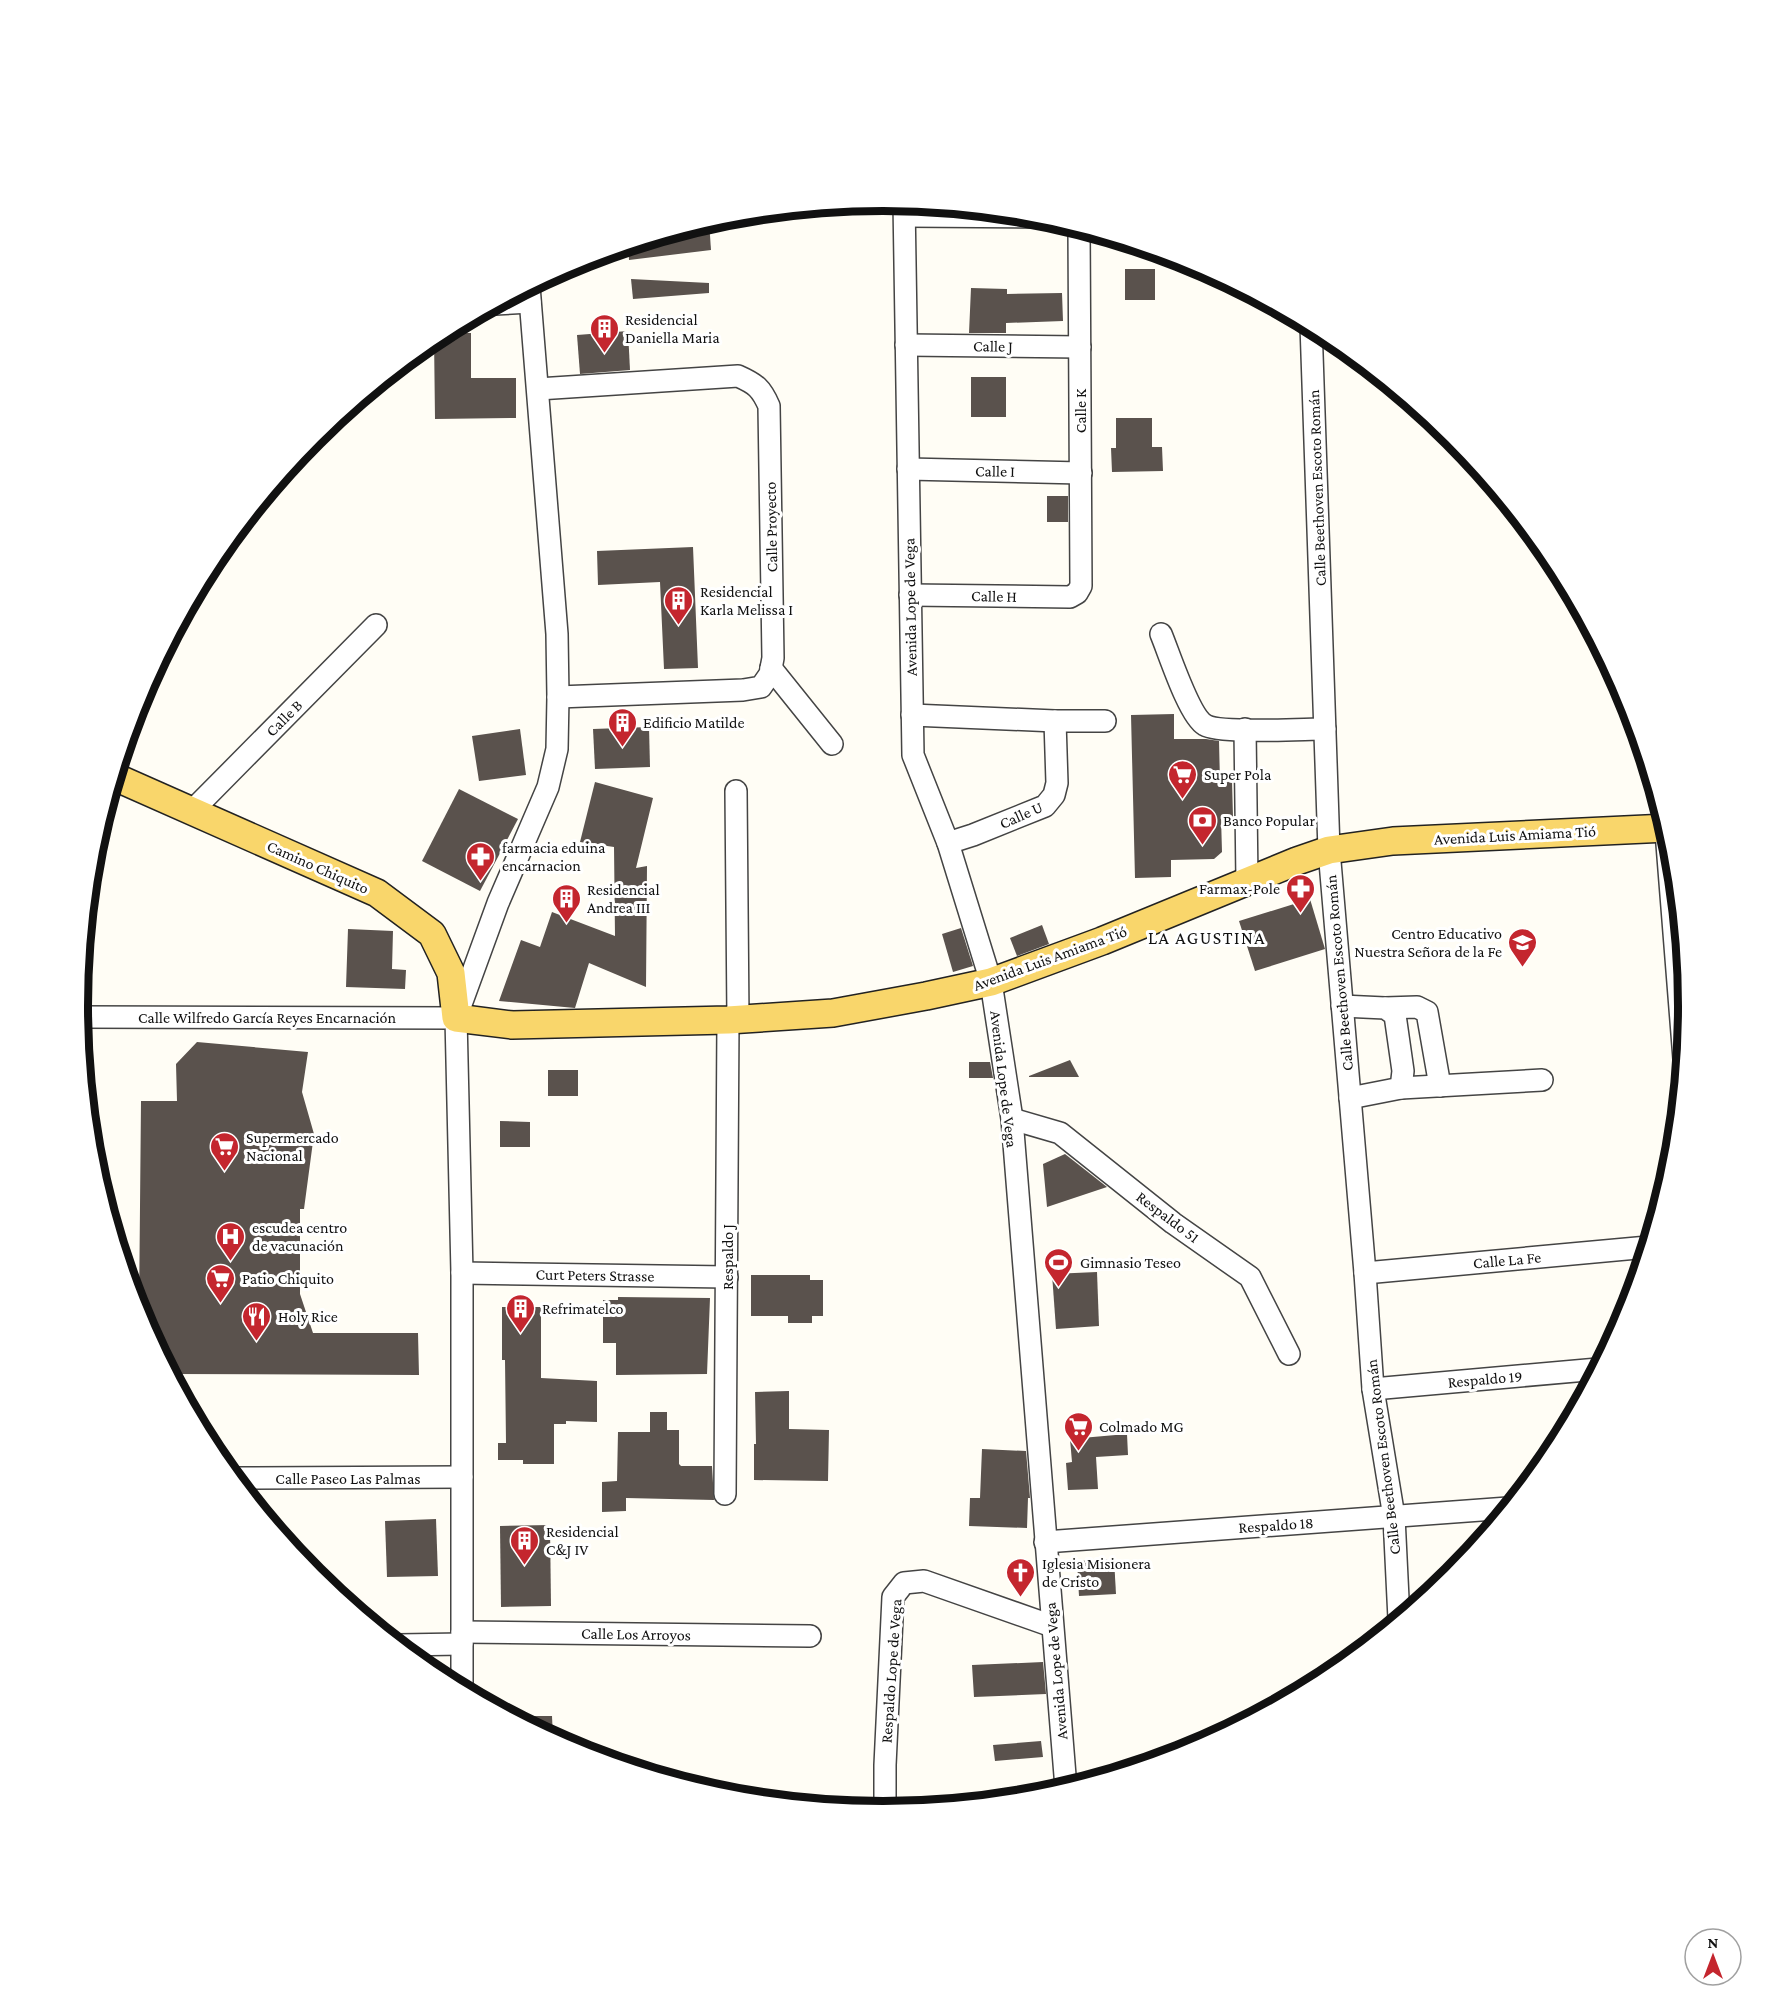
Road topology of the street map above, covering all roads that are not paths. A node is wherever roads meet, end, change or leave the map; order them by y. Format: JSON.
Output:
{"nodes":[{"id":1,"x":904,"y":211,"type":"edge"},
{"id":2,"x":1079,"y":236,"type":"edge"},
{"id":3,"x":530,"y":294,"type":"edge"},
{"id":4,"x":1311,"y":336,"type":"edge"},
{"id":5,"x":906,"y":345,"type":"junction"},
{"id":6,"x":1080,"y":347,"type":"junction"},
{"id":7,"x":538,"y":389,"type":"junction"},
{"id":8,"x":908,"y":469,"type":"junction"},
{"id":9,"x":1081,"y":473,"type":"junction"},
{"id":10,"x":1077,"y":593,"type":"joint"},
{"id":11,"x":910,"y":595,"type":"junction"},
{"id":12,"x":376,"y":625,"type":"dead end"},
{"id":13,"x":1161,"y":634,"type":"dead end"},
{"id":14,"x":771,"y":668,"type":"junction"},
{"id":15,"x":558,"y":697,"type":"junction"},
{"id":16,"x":912,"y":715,"type":"junction"},
{"id":17,"x":1055,"y":721,"type":"junction"},
{"id":18,"x":1105,"y":721,"type":"dead end"},
{"id":19,"x":1245,"y":729,"type":"junction"},
{"id":20,"x":1324,"y":729,"type":"junction"},
{"id":21,"x":832,"y":744,"type":"dead end"},
{"id":22,"x":122,"y":780,"type":"edge"},
{"id":23,"x":736,"y":791,"type":"dead end"},
{"id":24,"x":192,"y":811,"type":"junction"},
{"id":25,"x":1657,"y":826,"type":"edge"},
{"id":26,"x":948,"y":843,"type":"junction"},
{"id":27,"x":1329,"y":850,"type":"junction"},
{"id":28,"x":1247,"y":881,"type":"junction"},
{"id":29,"x":1672,"y":901,"type":"edge"},
{"id":30,"x":1677,"y":973,"type":"edge"},
{"id":31,"x":991,"y":982,"type":"junction"},
{"id":32,"x":1342,"y":1006,"type":"junction"},
{"id":33,"x":1385,"y":1008,"type":"junction"},
{"id":34,"x":88,"y":1017,"type":"edge"},
{"id":35,"x":456,"y":1018,"type":"junction"},
{"id":36,"x":733,"y":1019,"type":"junction"},
{"id":37,"x":1542,"y":1080,"type":"dead end"},
{"id":38,"x":1440,"y":1086,"type":"junction"},
{"id":39,"x":1401,"y":1088,"type":"junction"},
{"id":40,"x":1350,"y":1098,"type":"junction"},
{"id":41,"x":1011,"y":1119,"type":"junction"},
{"id":42,"x":1640,"y":1248,"type":"edge"},
{"id":43,"x":462,"y":1273,"type":"junction"},
{"id":44,"x":1365,"y":1273,"type":"junction"},
{"id":45,"x":727,"y":1277,"type":"junction"},
{"id":46,"x":1289,"y":1354,"type":"dead end"},
{"id":47,"x":1590,"y":1370,"type":"edge"},
{"id":48,"x":1373,"y":1389,"type":"junction"},
{"id":49,"x":245,"y":1478,"type":"edge"},
{"id":50,"x":462,"y":1478,"type":"junction"},
{"id":51,"x":725,"y":1494,"type":"dead end"},
{"id":52,"x":1498,"y":1509,"type":"edge"},
{"id":53,"x":1394,"y":1517,"type":"junction"},
{"id":54,"x":1045,"y":1542,"type":"junction"},
{"id":55,"x":1399,"y":1611,"type":"edge"},
{"id":56,"x":1052,"y":1626,"type":"junction"},
{"id":57,"x":810,"y":1636,"type":"dead end"},
{"id":58,"x":462,"y":1638,"type":"junction"},
{"id":59,"x":410,"y":1644,"type":"edge"},
{"id":60,"x":462,"y":1679,"type":"edge"},
{"id":61,"x":1065,"y":1779,"type":"edge"},
{"id":62,"x":885,"y":1801,"type":"edge"}],
"edges":[{"from":1,"to":5,"type":"street","name":"Avenida Lope de Vega"},
{"from":2,"to":6,"type":"street","name":"Calle K"},
{"from":3,"to":7,"type":"street"},
{"from":4,"to":20,"type":"street","name":"Calle Beethoven Escoto Román"},
{"from":5,"to":6,"type":"street","name":"Calle J"},
{"from":5,"to":8,"type":"street","name":"Avenida Lope de Vega"},
{"from":6,"to":9,"type":"street","name":"Calle K"},
{"from":7,"to":14,"type":"street","name":"Calle Proyecto"},
{"from":7,"to":15,"type":"street"},
{"from":8,"to":9,"type":"street","name":"Calle I"},
{"from":8,"to":11,"type":"street","name":"Avenida Lope de Vega"},
{"from":9,"to":10,"type":"street","name":"Calle K"},
{"from":10,"to":11,"type":"street","name":"Calle H"},
{"from":11,"to":16,"type":"street","name":"Avenida Lope de Vega"},
{"from":12,"to":24,"type":"street","name":"Calle B"},
{"from":13,"to":19,"type":"street"},
{"from":14,"to":15,"type":"street"},
{"from":14,"to":21,"type":"street"},
{"from":15,"to":35,"type":"street"},
{"from":16,"to":17,"type":"street"},
{"from":16,"to":26,"type":"street","name":"Avenida Lope de Vega"},
{"from":17,"to":18,"type":"street"},
{"from":17,"to":26,"type":"street","name":"Calle U"},
{"from":19,"to":20,"type":"street"},
{"from":19,"to":28,"type":"street"},
{"from":20,"to":27,"type":"street","name":"Calle Beethoven Escoto Román"},
{"from":22,"to":24,"type":"main road","name":"Camino Chiquito"},
{"from":23,"to":36,"type":"street","name":"Respaldo J"},
{"from":24,"to":35,"type":"main road","name":"Camino Chiquito"},
{"from":25,"to":27,"type":"main road","name":"Avenida Luis Amiama Tió"},
{"from":26,"to":31,"type":"street","name":"Avenida Lope de Vega"},
{"from":27,"to":28,"type":"main road","name":"Avenida Luis Amiama Tió"},
{"from":27,"to":32,"type":"street","name":"Calle Beethoven Escoto Román"},
{"from":28,"to":31,"type":"main road","name":"Avenida Luis Amiama Tió"},
{"from":29,"to":30,"type":"street"},
{"from":31,"to":36,"type":"main road","name":"Avenida Luis Amiama Tió"},
{"from":31,"to":41,"type":"street","name":"Avenida Lope de Vega"},
{"from":32,"to":33,"type":"street"},
{"from":32,"to":40,"type":"street","name":"Calle Beethoven Escoto Román"},
{"from":33,"to":38,"type":"street"},
{"from":33,"to":39,"type":"street"},
{"from":34,"to":35,"type":"street","name":"Calle Wilfredo García Reyes Encarnación"},
{"from":35,"to":36,"type":"main road","name":"Avenida Luis Amiama Tió"},
{"from":35,"to":43,"type":"street"},
{"from":36,"to":45,"type":"street","name":"Respaldo J"},
{"from":37,"to":38,"type":"street"},
{"from":38,"to":39,"type":"street"},
{"from":39,"to":40,"type":"street"},
{"from":40,"to":44,"type":"street","name":"Calle Beethoven Escoto Román"},
{"from":41,"to":46,"type":"street","name":"Respaldo 51"},
{"from":41,"to":54,"type":"street","name":"Avenida Lope de Vega"},
{"from":42,"to":44,"type":"street","name":"Calle La Fe"},
{"from":43,"to":45,"type":"street","name":"Curt Peters Strasse"},
{"from":43,"to":50,"type":"street"},
{"from":44,"to":48,"type":"street","name":"Calle Beethoven Escoto Román"},
{"from":45,"to":51,"type":"street","name":"Respaldo J"},
{"from":47,"to":48,"type":"street","name":"Respaldo 19"},
{"from":48,"to":53,"type":"street","name":"Calle Beethoven Escoto Román"},
{"from":49,"to":50,"type":"street","name":"Calle Paseo Las Palmas"},
{"from":50,"to":58,"type":"street"},
{"from":52,"to":53,"type":"street","name":"Respaldo 18"},
{"from":53,"to":54,"type":"street","name":"Respaldo 18"},
{"from":53,"to":55,"type":"street","name":"Calle Beethoven Escoto Román"},
{"from":54,"to":56,"type":"street","name":"Avenida Lope de Vega"},
{"from":56,"to":61,"type":"street","name":"Avenida Lope de Vega"},
{"from":56,"to":62,"type":"street","name":"Respaldo Lope de Vega"},
{"from":57,"to":58,"type":"street","name":"Calle Los Arroyos"},
{"from":58,"to":59,"type":"street","name":"Calle Los Arroyos"},
{"from":58,"to":60,"type":"street"}]}
